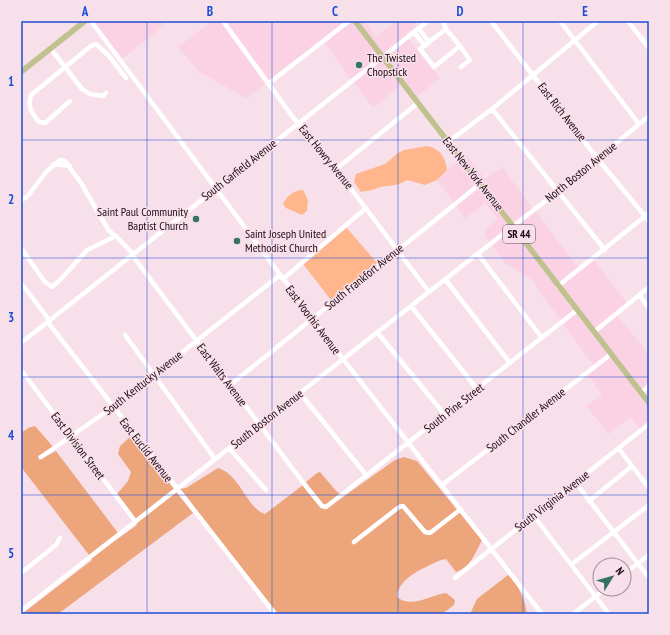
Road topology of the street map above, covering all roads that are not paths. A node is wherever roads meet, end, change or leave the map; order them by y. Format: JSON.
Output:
{"nodes":[{"id":1,"x":85,"y":21,"type":"edge"},
{"id":2,"x":91,"y":21,"type":"edge"},
{"id":3,"x":223,"y":21,"type":"edge"},
{"id":4,"x":349,"y":21,"type":"edge"},
{"id":5,"x":355,"y":21,"type":"edge"},
{"id":6,"x":428,"y":21,"type":"edge"},
{"id":7,"x":444,"y":21,"type":"edge"},
{"id":8,"x":491,"y":21,"type":"edge"},
{"id":9,"x":560,"y":21,"type":"edge"},
{"id":10,"x":598,"y":21,"type":"edge"},
{"id":11,"x":628,"y":21,"type":"edge"},
{"id":12,"x":446,"y":29,"type":"junction"},
{"id":13,"x":416,"y":31,"type":"junction"},
{"id":14,"x":575,"y":40,"type":"junction"},
{"id":15,"x":427,"y":44,"type":"junction"},
{"id":16,"x":460,"y":46,"type":"junction"},
{"id":17,"x":649,"y":48,"type":"edge"},
{"id":18,"x":51,"y":49,"type":"junction"},
{"id":19,"x":383,"y":57,"type":"junction"},
{"id":20,"x":461,"y":67,"type":"dead end"},
{"id":21,"x":64,"y":68,"type":"junction"},
{"id":22,"x":21,"y":72,"type":"edge"},
{"id":23,"x":533,"y":74,"type":"junction"},
{"id":24,"x":126,"y":78,"type":"dead end"},
{"id":25,"x":268,"y":84,"type":"junction"},
{"id":26,"x":106,"y":93,"type":"dead end"},
{"id":27,"x":70,"y":101,"type":"dead end"},
{"id":28,"x":418,"y":103,"type":"junction"},
{"id":29,"x":492,"y":109,"type":"junction"},
{"id":30,"x":649,"y":116,"type":"edge"},
{"id":31,"x":299,"y":123,"type":"junction"},
{"id":32,"x":639,"y":124,"type":"junction"},
{"id":33,"x":448,"y":142,"type":"junction"},
{"id":34,"x":597,"y":158,"type":"junction"},
{"id":35,"x":336,"y":169,"type":"junction"},
{"id":36,"x":480,"y":184,"type":"junction"},
{"id":37,"x":216,"y":188,"type":"junction"},
{"id":38,"x":558,"y":191,"type":"junction"},
{"id":39,"x":21,"y":200,"type":"edge"},
{"id":40,"x":366,"y":208,"type":"junction"},
{"id":41,"x":647,"y":215,"type":"edge"},
{"id":42,"x":649,"y":222,"type":"edge"},
{"id":43,"x":513,"y":226,"type":"junction"},
{"id":44,"x":116,"y":236,"type":"junction"},
{"id":45,"x":21,"y":248,"type":"edge"},
{"id":46,"x":397,"y":250,"type":"junction"},
{"id":47,"x":605,"y":250,"type":"junction"},
{"id":48,"x":478,"y":254,"type":"junction"},
{"id":49,"x":133,"y":255,"type":"junction"},
{"id":50,"x":282,"y":277,"type":"junction"},
{"id":51,"x":445,"y":279,"type":"junction"},
{"id":52,"x":21,"y":283,"type":"edge"},
{"id":53,"x":558,"y":286,"type":"junction"},
{"id":54,"x":649,"y":287,"type":"edge"},
{"id":55,"x":429,"y":292,"type":"junction"},
{"id":56,"x":639,"y":295,"type":"junction"},
{"id":57,"x":411,"y":306,"type":"junction"},
{"id":58,"x":649,"y":308,"type":"edge"},
{"id":59,"x":577,"y":310,"type":"junction"},
{"id":60,"x":312,"y":318,"type":"junction"},
{"id":61,"x":48,"y":321,"type":"junction"},
{"id":62,"x":377,"y":332,"type":"junction"},
{"id":63,"x":594,"y":332,"type":"junction"},
{"id":64,"x":125,"y":334,"type":"dead end"},
{"id":65,"x":542,"y":338,"type":"junction"},
{"id":66,"x":197,"y":341,"type":"junction"},
{"id":67,"x":21,"y":343,"type":"edge"},
{"id":68,"x":611,"y":354,"type":"junction"},
{"id":69,"x":343,"y":359,"type":"junction"},
{"id":70,"x":510,"y":363,"type":"junction"},
{"id":71,"x":21,"y":370,"type":"edge"},
{"id":72,"x":154,"y":375,"type":"junction"},
{"id":73,"x":230,"y":385,"type":"junction"},
{"id":74,"x":649,"y":386,"type":"edge"},
{"id":75,"x":477,"y":390,"type":"junction"},
{"id":76,"x":300,"y":393,"type":"junction"},
{"id":77,"x":641,"y":393,"type":"junction"},
{"id":78,"x":649,"y":403,"type":"edge"},
{"id":79,"x":114,"y":407,"type":"junction"},
{"id":80,"x":444,"y":415,"type":"junction"},
{"id":81,"x":260,"y":424,"type":"junction"},
{"id":82,"x":649,"y":424,"type":"edge"},
{"id":83,"x":71,"y":438,"type":"junction"},
{"id":84,"x":409,"y":443,"type":"junction"},
{"id":85,"x":229,"y":448,"type":"junction"},
{"id":86,"x":619,"y":449,"type":"junction"},
{"id":87,"x":40,"y":457,"type":"dead end"},
{"id":88,"x":215,"y":459,"type":"junction"},
{"id":89,"x":632,"y":466,"type":"junction"},
{"id":90,"x":367,"y":476,"type":"junction"},
{"id":91,"x":576,"y":483,"type":"junction"},
{"id":92,"x":442,"y":485,"type":"junction"},
{"id":93,"x":649,"y":488,"type":"edge"},
{"id":94,"x":177,"y":489,"type":"junction"},
{"id":95,"x":266,"y":490,"type":"dead end"},
{"id":96,"x":589,"y":501,"type":"junction"},
{"id":97,"x":330,"y":505,"type":"joint"},
{"id":98,"x":649,"y":505,"type":"edge"},
{"id":99,"x":461,"y":509,"type":"junction"},
{"id":100,"x":534,"y":515,"type":"junction"},
{"id":101,"x":135,"y":521,"type":"junction"},
{"id":102,"x":614,"y":532,"type":"junction"},
{"id":103,"x":60,"y":538,"type":"dead end"},
{"id":104,"x":354,"y":542,"type":"dead end"},
{"id":105,"x":492,"y":549,"type":"junction"},
{"id":106,"x":649,"y":555,"type":"edge"},
{"id":107,"x":572,"y":564,"type":"junction"},
{"id":108,"x":638,"y":564,"type":"junction"},
{"id":109,"x":632,"y":568,"type":"edge"},
{"id":110,"x":21,"y":573,"type":"edge"},
{"id":111,"x":455,"y":578,"type":"dead end"},
{"id":112,"x":649,"y":578,"type":"edge"},
{"id":113,"x":592,"y":593,"type":"edge"},
{"id":114,"x":595,"y":597,"type":"joint"},
{"id":115,"x":21,"y":611,"type":"edge"},
{"id":116,"x":275,"y":614,"type":"edge"},
{"id":117,"x":542,"y":614,"type":"edge"},
{"id":118,"x":573,"y":614,"type":"edge"},
{"id":119,"x":609,"y":614,"type":"edge"}],
"edges":[{"from":1,"to":18,"type":"main road"},
{"from":2,"to":37,"type":"street","name":"East Voorhis Avenue"},
{"from":3,"to":25,"type":"street","name":"East Howry Avenue"},
{"from":4,"to":25,"type":"street"},
{"from":5,"to":19,"type":"main road","name":"East New York Avenue","number":"SR 44"},
{"from":6,"to":13,"type":"street","name":"South Garfield Avenue"},
{"from":7,"to":12,"type":"street"},
{"from":8,"to":23,"type":"street","name":"East Rich Avenue"},
{"from":9,"to":14,"type":"street"},
{"from":10,"to":14,"type":"street"},
{"from":11,"to":17,"type":"street"},
{"from":12,"to":15,"type":"street"},
{"from":12,"to":16,"type":"street"},
{"from":13,"to":15,"type":"street"},
{"from":13,"to":19,"type":"street","name":"South Garfield Avenue"},
{"from":14,"to":23,"type":"street"},
{"from":14,"to":32,"type":"street"},
{"from":15,"to":16,"type":"street"},
{"from":16,"to":20,"type":"street"},
{"from":18,"to":21,"type":"street"},
{"from":18,"to":22,"type":"main road"},
{"from":19,"to":28,"type":"main road","name":"East New York Avenue","number":"SR 44"},
{"from":19,"to":31,"type":"street","name":"South Garfield Avenue"},
{"from":21,"to":24,"type":"street"},
{"from":21,"to":26,"type":"street"},
{"from":21,"to":27,"type":"street"},
{"from":23,"to":29,"type":"street"},
{"from":23,"to":34,"type":"street","name":"East Rich Avenue"},
{"from":25,"to":31,"type":"street","name":"East Howry Avenue"},
{"from":28,"to":33,"type":"main road","name":"East New York Avenue","number":"SR 44"},
{"from":28,"to":35,"type":"street"},
{"from":29,"to":33,"type":"street"},
{"from":29,"to":38,"type":"street"},
{"from":30,"to":32,"type":"street","name":"North Boston Avenue"},
{"from":31,"to":35,"type":"street","name":"East Howry Avenue"},
{"from":31,"to":37,"type":"street","name":"South Garfield Avenue"},
{"from":32,"to":34,"type":"street","name":"North Boston Avenue"},
{"from":33,"to":36,"type":"main road","name":"East New York Avenue","number":"SR 44"},
{"from":34,"to":38,"type":"street","name":"North Boston Avenue"},
{"from":34,"to":41,"type":"street","name":"East Rich Avenue"},
{"from":35,"to":40,"type":"street","name":"East Howry Avenue"},
{"from":36,"to":43,"type":"main road","name":"East New York Avenue","number":"SR 44"},
{"from":36,"to":46,"type":"street","name":"South Frankfort Avenue"},
{"from":37,"to":49,"type":"street","name":"South Garfield Avenue"},
{"from":37,"to":50,"type":"street","name":"East Voorhis Avenue"},
{"from":38,"to":43,"type":"street","name":"North Boston Avenue"},
{"from":38,"to":47,"type":"street"},
{"from":39,"to":44,"type":"street","name":"East Walts Avenue"},
{"from":40,"to":46,"type":"street","name":"East Howry Avenue"},
{"from":40,"to":50,"type":"street","name":"South Kentucky Avenue"},
{"from":41,"to":42,"type":"street","name":"East Rich Avenue"},
{"from":41,"to":47,"type":"street"},
{"from":43,"to":48,"type":"street","name":"South Boston Avenue"},
{"from":43,"to":53,"type":"main road","name":"East New York Avenue","number":"SR 44"},
{"from":44,"to":45,"type":"street"},
{"from":44,"to":49,"type":"street","name":"East Walts Avenue"},
{"from":46,"to":55,"type":"street","name":"East Howry Avenue"},
{"from":46,"to":60,"type":"street","name":"South Frankfort Avenue"},
{"from":47,"to":53,"type":"street"},
{"from":48,"to":51,"type":"street","name":"South Boston Avenue"},
{"from":48,"to":65,"type":"street"},
{"from":49,"to":61,"type":"street","name":"South Garfield Avenue"},
{"from":49,"to":66,"type":"street","name":"East Walts Avenue"},
{"from":50,"to":60,"type":"street","name":"East Voorhis Avenue"},
{"from":50,"to":66,"type":"street","name":"South Kentucky Avenue"},
{"from":51,"to":55,"type":"street","name":"South Boston Avenue"},
{"from":51,"to":70,"type":"street"},
{"from":52,"to":61,"type":"street","name":"East Euclid Avenue"},
{"from":53,"to":59,"type":"main road","name":"East New York Avenue","number":"SR 44"},
{"from":54,"to":56,"type":"street"},
{"from":55,"to":57,"type":"street","name":"South Boston Avenue"},
{"from":56,"to":58,"type":"street"},
{"from":56,"to":63,"type":"street"},
{"from":57,"to":62,"type":"street","name":"South Boston Avenue"},
{"from":57,"to":75,"type":"street"},
{"from":59,"to":63,"type":"main road","name":"East New York Avenue","number":"SR 44"},
{"from":59,"to":65,"type":"street","name":"South Pine Street"},
{"from":60,"to":69,"type":"street","name":"East Voorhis Avenue"},
{"from":60,"to":73,"type":"street","name":"South Frankfort Avenue"},
{"from":61,"to":67,"type":"street","name":"South Garfield Avenue"},
{"from":61,"to":79,"type":"street","name":"East Euclid Avenue"},
{"from":62,"to":69,"type":"street","name":"South Boston Avenue"},
{"from":62,"to":80,"type":"street"},
{"from":63,"to":68,"type":"main road","name":"East New York Avenue","number":"SR 44"},
{"from":64,"to":72,"type":"street"},
{"from":65,"to":70,"type":"street","name":"South Pine Street"},
{"from":66,"to":72,"type":"street","name":"South Kentucky Avenue"},
{"from":66,"to":73,"type":"street","name":"East Walts Avenue"},
{"from":68,"to":77,"type":"main road","name":"East New York Avenue","number":"SR 44"},
{"from":68,"to":92,"type":"street","name":"South Chandler Avenue"},
{"from":69,"to":76,"type":"street","name":"South Boston Avenue"},
{"from":69,"to":84,"type":"street","name":"East Voorhis Avenue"},
{"from":70,"to":75,"type":"street","name":"South Pine Street"},
{"from":71,"to":83,"type":"street","name":"East Division Street"},
{"from":72,"to":79,"type":"street","name":"South Kentucky Avenue"},
{"from":72,"to":88,"type":"street"},
{"from":73,"to":81,"type":"street","name":"East Walts Avenue"},
{"from":74,"to":77,"type":"street"},
{"from":75,"to":80,"type":"street","name":"South Pine Street"},
{"from":76,"to":81,"type":"street","name":"South Boston Avenue"},
{"from":76,"to":90,"type":"street"},
{"from":77,"to":78,"type":"main road","name":"East New York Avenue","number":"SR 44"},
{"from":79,"to":83,"type":"street","name":"South Kentucky Avenue"},
{"from":79,"to":94,"type":"street","name":"East Euclid Avenue"},
{"from":80,"to":84,"type":"street","name":"South Pine Street"},
{"from":81,"to":85,"type":"street","name":"South Boston Avenue"},
{"from":81,"to":97,"type":"street","name":"East Walts Avenue"},
{"from":82,"to":86,"type":"street","name":"South Virginia Avenue"},
{"from":83,"to":87,"type":"street","name":"South Kentucky Avenue"},
{"from":83,"to":101,"type":"street","name":"East Division Street"},
{"from":84,"to":90,"type":"street","name":"South Pine Street"},
{"from":84,"to":92,"type":"street","name":"East Voorhis Avenue"},
{"from":85,"to":88,"type":"street","name":"South Boston Avenue"},
{"from":85,"to":95,"type":"street"},
{"from":86,"to":89,"type":"street"},
{"from":86,"to":91,"type":"street","name":"South Virginia Avenue"},
{"from":88,"to":94,"type":"street","name":"South Boston Avenue"},
{"from":89,"to":93,"type":"street"},
{"from":89,"to":96,"type":"street"},
{"from":90,"to":97,"type":"street","name":"South Pine Street"},
{"from":91,"to":96,"type":"street"},
{"from":91,"to":100,"type":"street","name":"South Virginia Avenue"},
{"from":92,"to":99,"type":"street","name":"East Voorhis Avenue"},
{"from":94,"to":101,"type":"street","name":"South Boston Avenue"},
{"from":94,"to":116,"type":"street","name":"East Euclid Avenue"},
{"from":96,"to":102,"type":"street"},
{"from":98,"to":102,"type":"street"},
{"from":99,"to":104,"type":"street"},
{"from":99,"to":105,"type":"street","name":"East Voorhis Avenue"},
{"from":100,"to":105,"type":"street","name":"South Virginia Avenue"},
{"from":100,"to":107,"type":"street"},
{"from":101,"to":115,"type":"street","name":"South Boston Avenue"},
{"from":102,"to":107,"type":"street"},
{"from":102,"to":108,"type":"street"},
{"from":103,"to":110,"type":"street"},
{"from":105,"to":111,"type":"street","name":"South Virginia Avenue"},
{"from":105,"to":117,"type":"street","name":"East Voorhis Avenue"},
{"from":106,"to":108,"type":"street"},
{"from":107,"to":113,"type":"street"},
{"from":108,"to":109,"type":"street"},
{"from":108,"to":112,"type":"street"},
{"from":114,"to":118,"type":"street"},
{"from":114,"to":119,"type":"street"}]}
